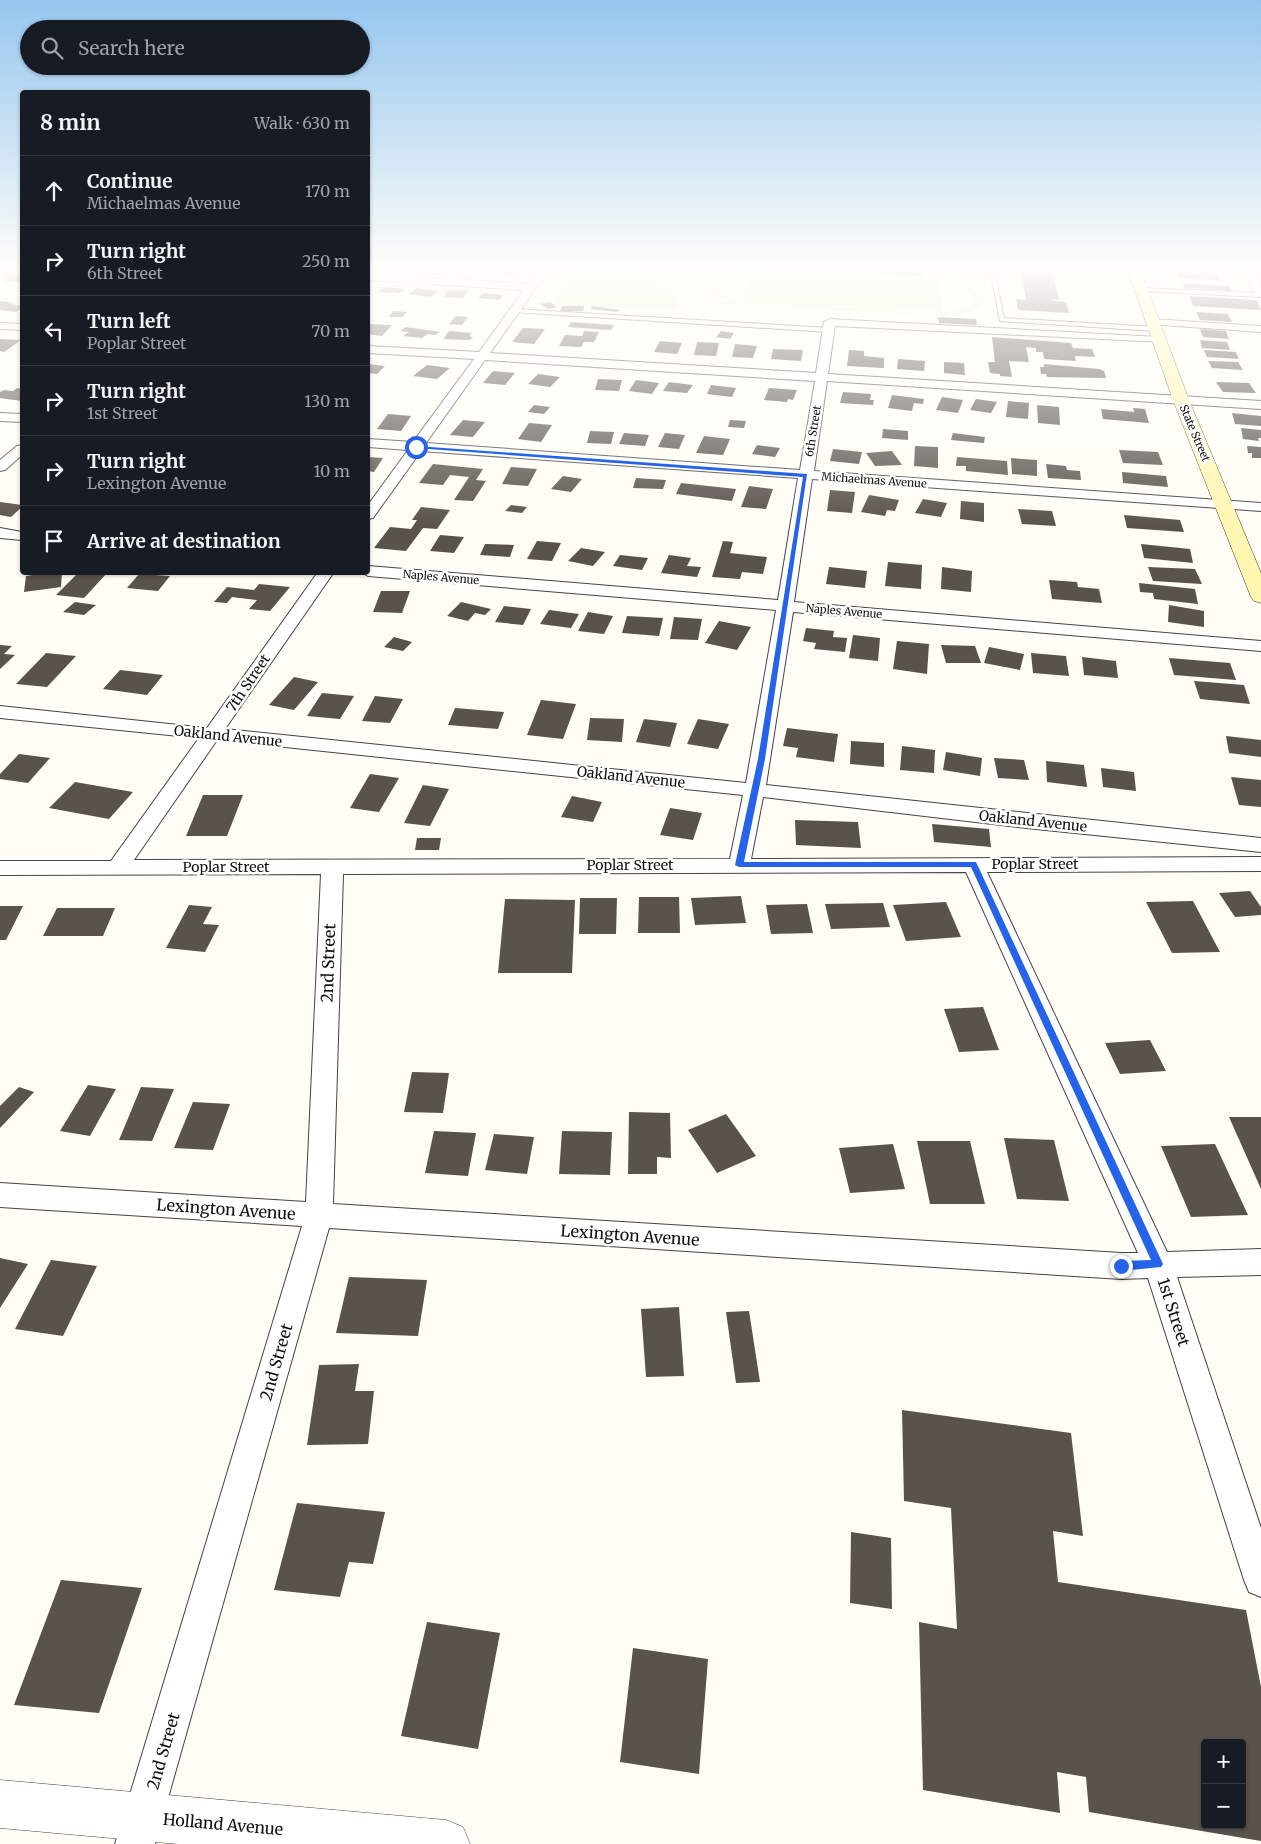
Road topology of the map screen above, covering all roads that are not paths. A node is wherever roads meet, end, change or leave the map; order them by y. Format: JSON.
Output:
{"nodes":[{"id":1,"x":434,"y":353,"type":"edge"},
{"id":2,"x":484,"y":353,"type":"edge"},
{"id":3,"x":825,"y":353,"type":"edge"},
{"id":4,"x":1164,"y":353,"type":"edge"},
{"id":5,"x":482,"y":356,"type":"junction"},
{"id":6,"x":821,"y":378,"type":"junction"},
{"id":7,"x":1181,"y":400,"type":"junction"},
{"id":8,"x":1261,"y":405,"type":"edge"},
{"id":9,"x":0,"y":416,"type":"edge"},
{"id":10,"x":20,"y":418,"type":"edge"},
{"id":11,"x":370,"y":443,"type":"edge"},
{"id":12,"x":416,"y":447,"type":"junction"},
{"id":13,"x":20,"y":451,"type":"edge"},
{"id":14,"x":0,"y":467,"type":"edge"},
{"id":15,"x":806,"y":475,"type":"junction"},
{"id":16,"x":1225,"y":505,"type":"junction"},
{"id":17,"x":1261,"y":507,"type":"edge"},
{"id":18,"x":370,"y":512,"type":"edge"},
{"id":19,"x":0,"y":533,"type":"edge"},
{"id":20,"x":20,"y":536,"type":"edge"},
{"id":21,"x":370,"y":571,"type":"edge"},
{"id":22,"x":324,"y":575,"type":"edge"},
{"id":23,"x":1261,"y":597,"type":"edge"},
{"id":24,"x":785,"y":606,"type":"junction"},
{"id":25,"x":1261,"y":646,"type":"edge"},
{"id":26,"x":0,"y":712,"type":"edge"},
{"id":27,"x":213,"y":734,"type":"junction"},
{"id":28,"x":755,"y":790,"type":"junction"},
{"id":29,"x":1261,"y":845,"type":"edge"},
{"id":30,"x":973,"y":864,"type":"junction"},
{"id":31,"x":1261,"y":864,"type":"edge"},
{"id":32,"x":739,"y":865,"type":"junction"},
{"id":33,"x":332,"y":866,"type":"junction"},
{"id":34,"x":118,"y":867,"type":"junction"},
{"id":35,"x":0,"y":868,"type":"edge"},
{"id":36,"x":0,"y":1194,"type":"edge"},
{"id":37,"x":319,"y":1215,"type":"junction"},
{"id":38,"x":1261,"y":1262,"type":"edge"},
{"id":39,"x":1158,"y":1264,"type":"junction"},
{"id":40,"x":1261,"y":1580,"type":"edge"},
{"id":41,"x":0,"y":1804,"type":"edge"},
{"id":42,"x":139,"y":1831,"type":"edge"},
{"id":43,"x":446,"y":1844,"type":"edge"}],
"edges":[{"from":1,"to":5,"type":"street"},
{"from":2,"to":5,"type":"street"},
{"from":3,"to":6,"type":"street","name":"6th Street"},
{"from":4,"to":7,"type":"main road","name":"State Street"},
{"from":5,"to":6,"type":"street"},
{"from":5,"to":12,"type":"street"},
{"from":6,"to":7,"type":"street"},
{"from":6,"to":15,"type":"street","name":"6th Street"},
{"from":7,"to":8,"type":"street"},
{"from":7,"to":16,"type":"main road","name":"State Street"},
{"from":9,"to":10,"type":"street"},
{"from":11,"to":12,"type":"street","name":"Michaelmas Avenue"},
{"from":12,"to":15,"type":"street","name":"Michaelmas Avenue"},
{"from":12,"to":18,"type":"street"},
{"from":13,"to":14,"type":"street"},
{"from":15,"to":16,"type":"street","name":"Michaelmas Avenue"},
{"from":15,"to":24,"type":"street","name":"6th Street"},
{"from":16,"to":17,"type":"street","name":"Michaelmas Avenue"},
{"from":16,"to":23,"type":"main road","name":"State Street"},
{"from":19,"to":20,"type":"street"},
{"from":21,"to":24,"type":"street","name":"Naples Avenue"},
{"from":22,"to":27,"type":"street","name":"7th Street"},
{"from":24,"to":25,"type":"street","name":"Naples Avenue"},
{"from":24,"to":28,"type":"street","name":"6th Street"},
{"from":26,"to":27,"type":"street","name":"Oakland Avenue"},
{"from":27,"to":28,"type":"street","name":"Oakland Avenue"},
{"from":27,"to":34,"type":"street","name":"7th Street"},
{"from":28,"to":29,"type":"street","name":"Oakland Avenue"},
{"from":28,"to":32,"type":"street","name":"6th Street"},
{"from":30,"to":31,"type":"street","name":"Poplar Street"},
{"from":30,"to":32,"type":"street","name":"Poplar Street"},
{"from":30,"to":39,"type":"street","name":"1st Street"},
{"from":32,"to":33,"type":"street","name":"Poplar Street"},
{"from":33,"to":34,"type":"street","name":"Poplar Street"},
{"from":33,"to":37,"type":"street","name":"2nd Street"},
{"from":34,"to":35,"type":"street","name":"Poplar Street"},
{"from":36,"to":37,"type":"street","name":"Lexington Avenue"},
{"from":37,"to":39,"type":"street","name":"Lexington Avenue"},
{"from":37,"to":42,"type":"street","name":"2nd Street"},
{"from":38,"to":39,"type":"street","name":"Lexington Avenue"},
{"from":39,"to":40,"type":"street","name":"1st Street"},
{"from":41,"to":42,"type":"street","name":"Holland Avenue"},
{"from":42,"to":43,"type":"street","name":"Holland Avenue"}]}
